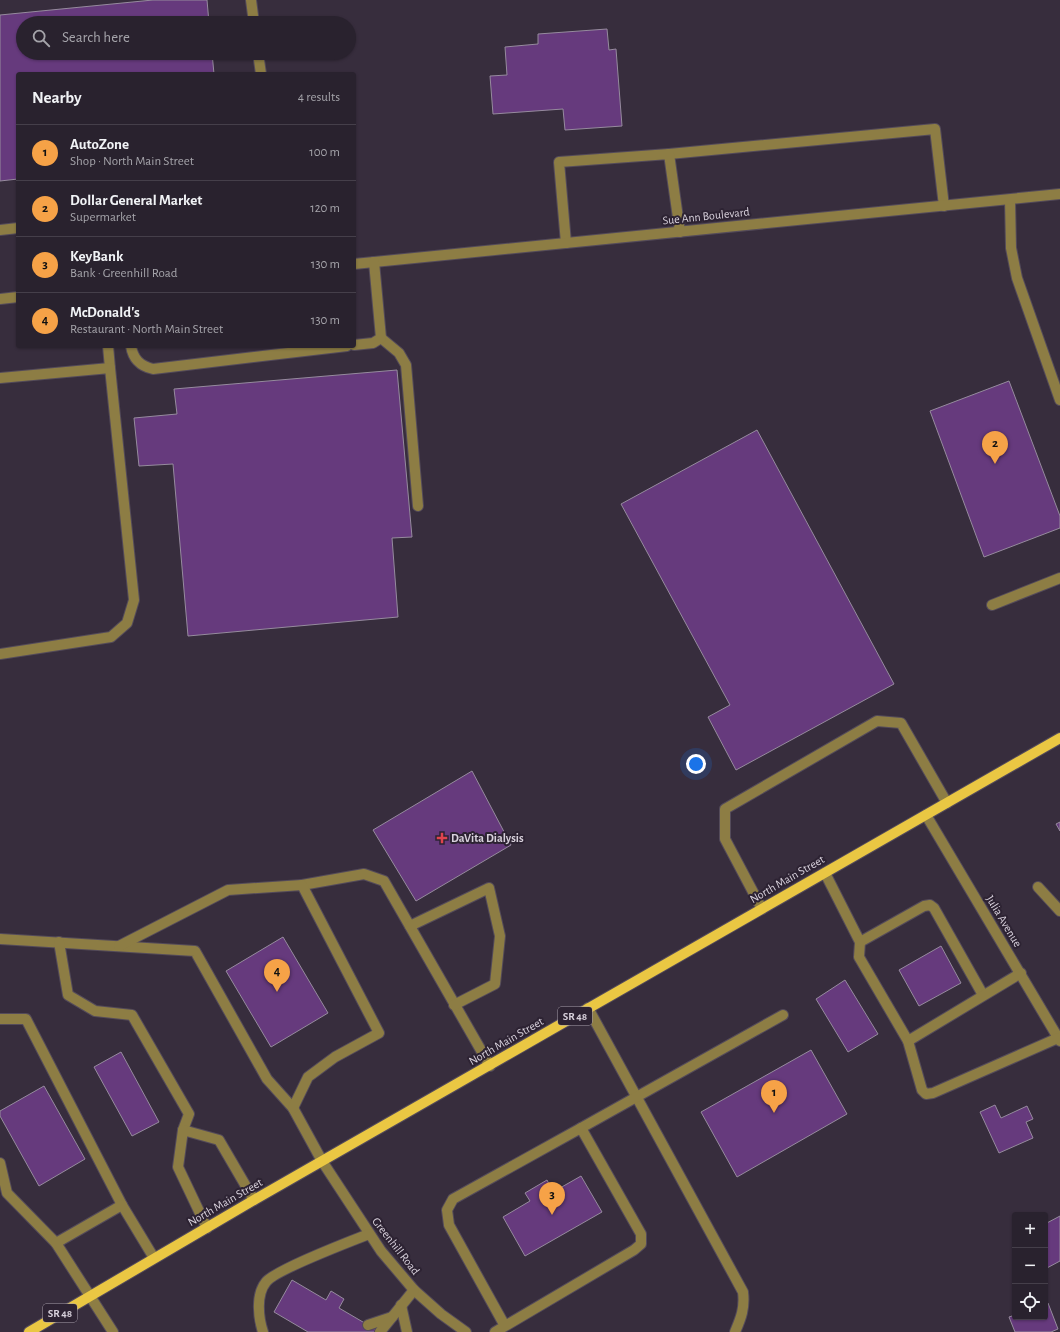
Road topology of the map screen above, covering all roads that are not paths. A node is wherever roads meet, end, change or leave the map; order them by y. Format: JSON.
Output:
{"nodes":[{"id":1,"x":251,"y":0,"type":"edge"},
{"id":2,"x":253,"y":16,"type":"edge"},
{"id":3,"x":259,"y":60,"type":"edge"},
{"id":4,"x":261,"y":72,"type":"edge"},
{"id":5,"x":669,"y":154,"type":"junction"},
{"id":6,"x":1060,"y":194,"type":"edge"},
{"id":7,"x":1010,"y":200,"type":"junction"},
{"id":8,"x":944,"y":206,"type":"junction"},
{"id":9,"x":16,"y":228,"type":"edge"},
{"id":10,"x":0,"y":230,"type":"edge"},
{"id":11,"x":680,"y":232,"type":"junction"},
{"id":12,"x":566,"y":243,"type":"junction"},
{"id":13,"x":374,"y":262,"type":"junction"},
{"id":14,"x":356,"y":264,"type":"edge"},
{"id":15,"x":16,"y":297,"type":"edge"},
{"id":16,"x":0,"y":299,"type":"edge"},
{"id":17,"x":381,"y":338,"type":"junction"},
{"id":18,"x":356,"y":345,"type":"edge"},
{"id":19,"x":108,"y":348,"type":"edge"},
{"id":20,"x":131,"y":348,"type":"edge"},
{"id":21,"x":330,"y":348,"type":"edge"},
{"id":22,"x":110,"y":368,"type":"junction"},
{"id":23,"x":0,"y":378,"type":"edge"},
{"id":24,"x":1060,"y":400,"type":"edge"},
{"id":25,"x":418,"y":506,"type":"dead end"},
{"id":26,"x":1060,"y":578,"type":"edge"},
{"id":27,"x":992,"y":604,"type":"dead end"},
{"id":28,"x":0,"y":654,"type":"edge"},
{"id":29,"x":1060,"y":738,"type":"edge"},
{"id":30,"x":947,"y":803,"type":"junction"},
{"id":31,"x":926,"y":815,"type":"junction"},
{"id":32,"x":825,"y":873,"type":"junction"},
{"id":33,"x":302,"y":884,"type":"junction"},
{"id":34,"x":1038,"y":887,"type":"dead end"},
{"id":35,"x":762,"y":909,"type":"junction"},
{"id":36,"x":1060,"y":911,"type":"edge"},
{"id":37,"x":410,"y":926,"type":"junction"},
{"id":38,"x":0,"y":939,"type":"edge"},
{"id":39,"x":59,"y":942,"type":"junction"},
{"id":40,"x":860,"y":942,"type":"junction"},
{"id":41,"x":119,"y":946,"type":"junction"},
{"id":42,"x":1021,"y":973,"type":"junction"},
{"id":43,"x":983,"y":995,"type":"junction"},
{"id":44,"x":454,"y":1005,"type":"junction"},
{"id":45,"x":588,"y":1008,"type":"junction"},
{"id":46,"x":783,"y":1015,"type":"dead end"},
{"id":47,"x":0,"y":1019,"type":"edge"},
{"id":48,"x":1059,"y":1039,"type":"edge"},
{"id":49,"x":908,"y":1041,"type":"junction"},
{"id":50,"x":490,"y":1066,"type":"junction"},
{"id":51,"x":637,"y":1097,"type":"junction"},
{"id":52,"x":293,"y":1108,"type":"junction"},
{"id":53,"x":581,"y":1128,"type":"junction"},
{"id":54,"x":183,"y":1130,"type":"junction"},
{"id":55,"x":322,"y":1161,"type":"junction"},
{"id":56,"x":0,"y":1163,"type":"edge"},
{"id":57,"x":254,"y":1200,"type":"junction"},
{"id":58,"x":122,"y":1205,"type":"junction"},
{"id":59,"x":206,"y":1228,"type":"junction"},
{"id":60,"x":369,"y":1234,"type":"junction"},
{"id":61,"x":56,"y":1243,"type":"junction"},
{"id":62,"x":154,"y":1258,"type":"junction"},
{"id":63,"x":414,"y":1290,"type":"junction"},
{"id":64,"x":90,"y":1295,"type":"junction"},
{"id":65,"x":402,"y":1305,"type":"junction"},
{"id":66,"x":392,"y":1318,"type":"junction"},
{"id":67,"x":368,"y":1325,"type":"dead end"},
{"id":68,"x":505,"y":1326,"type":"junction"},
{"id":69,"x":29,"y":1332,"type":"edge"},
{"id":70,"x":113,"y":1332,"type":"edge"},
{"id":71,"x":263,"y":1332,"type":"edge"},
{"id":72,"x":380,"y":1332,"type":"edge"},
{"id":73,"x":390,"y":1332,"type":"edge"},
{"id":74,"x":406,"y":1332,"type":"edge"},
{"id":75,"x":466,"y":1332,"type":"edge"},
{"id":76,"x":495,"y":1332,"type":"edge"},
{"id":77,"x":735,"y":1332,"type":"edge"}],
"edges":[{"from":1,"to":2,"type":"street"},
{"from":3,"to":4,"type":"street"},
{"from":5,"to":8,"type":"street"},
{"from":5,"to":11,"type":"street"},
{"from":5,"to":12,"type":"street"},
{"from":6,"to":7,"type":"street","name":"Sue Ann Boulevard"},
{"from":7,"to":8,"type":"street","name":"Sue Ann Boulevard"},
{"from":7,"to":24,"type":"street"},
{"from":8,"to":11,"type":"street","name":"Sue Ann Boulevard"},
{"from":9,"to":10,"type":"street"},
{"from":11,"to":12,"type":"street","name":"Sue Ann Boulevard"},
{"from":12,"to":13,"type":"street","name":"Sue Ann Boulevard"},
{"from":13,"to":14,"type":"street","name":"Sue Ann Boulevard"},
{"from":13,"to":17,"type":"street"},
{"from":15,"to":16,"type":"street"},
{"from":17,"to":18,"type":"street"},
{"from":17,"to":25,"type":"street"},
{"from":19,"to":22,"type":"street"},
{"from":20,"to":21,"type":"street"},
{"from":22,"to":23,"type":"street"},
{"from":22,"to":28,"type":"street"},
{"from":26,"to":27,"type":"street"},
{"from":29,"to":30,"type":"main road","name":"North Main Street","number":"SR 48"},
{"from":30,"to":31,"type":"main road","name":"North Main Street","number":"SR 48"},
{"from":30,"to":35,"type":"street"},
{"from":31,"to":32,"type":"main road","name":"North Main Street","number":"SR 48"},
{"from":31,"to":42,"type":"street","name":"Julia Avenue"},
{"from":32,"to":35,"type":"main road","name":"North Main Street","number":"SR 48"},
{"from":32,"to":40,"type":"street"},
{"from":33,"to":37,"type":"street"},
{"from":33,"to":41,"type":"street"},
{"from":33,"to":52,"type":"street"},
{"from":34,"to":36,"type":"street"},
{"from":35,"to":45,"type":"main road","name":"North Main Street","number":"SR 48"},
{"from":37,"to":44,"type":"street"},
{"from":37,"to":44,"type":"street"},
{"from":38,"to":39,"type":"street"},
{"from":39,"to":41,"type":"street"},
{"from":39,"to":54,"type":"street"},
{"from":40,"to":43,"type":"street"},
{"from":40,"to":49,"type":"street"},
{"from":41,"to":52,"type":"street","name":"Greenhill Road"},
{"from":42,"to":43,"type":"street"},
{"from":42,"to":48,"type":"street","name":"Julia Avenue"},
{"from":43,"to":49,"type":"street"},
{"from":44,"to":50,"type":"street"},
{"from":45,"to":50,"type":"main road","name":"North Main Street","number":"SR 48"},
{"from":45,"to":51,"type":"street"},
{"from":46,"to":51,"type":"street"},
{"from":47,"to":58,"type":"street"},
{"from":48,"to":49,"type":"street"},
{"from":50,"to":55,"type":"main road","name":"North Main Street","number":"SR 48"},
{"from":51,"to":53,"type":"street"},
{"from":51,"to":77,"type":"street"},
{"from":52,"to":55,"type":"street","name":"Greenhill Road"},
{"from":53,"to":68,"type":"street"},
{"from":53,"to":68,"type":"street"},
{"from":54,"to":57,"type":"street"},
{"from":54,"to":59,"type":"street"},
{"from":55,"to":57,"type":"main road","name":"North Main Street","number":"SR 48"},
{"from":55,"to":60,"type":"street","name":"Greenhill Road"},
{"from":56,"to":61,"type":"street"},
{"from":57,"to":59,"type":"main road","name":"North Main Street","number":"SR 48"},
{"from":58,"to":61,"type":"street"},
{"from":58,"to":62,"type":"street"},
{"from":59,"to":62,"type":"main road","name":"North Main Street","number":"SR 48"},
{"from":60,"to":63,"type":"street","name":"Greenhill Road"},
{"from":60,"to":71,"type":"street"},
{"from":61,"to":64,"type":"street"},
{"from":62,"to":64,"type":"main road","name":"North Main Street","number":"SR 48"},
{"from":63,"to":65,"type":"street"},
{"from":63,"to":75,"type":"street","name":"Greenhill Road"},
{"from":64,"to":69,"type":"main road","name":"North Main Street","number":"SR 48"},
{"from":64,"to":70,"type":"street"},
{"from":65,"to":66,"type":"street"},
{"from":65,"to":74,"type":"street"},
{"from":66,"to":67,"type":"street"},
{"from":66,"to":72,"type":"street"},
{"from":66,"to":73,"type":"street"},
{"from":68,"to":76,"type":"street"}]}
